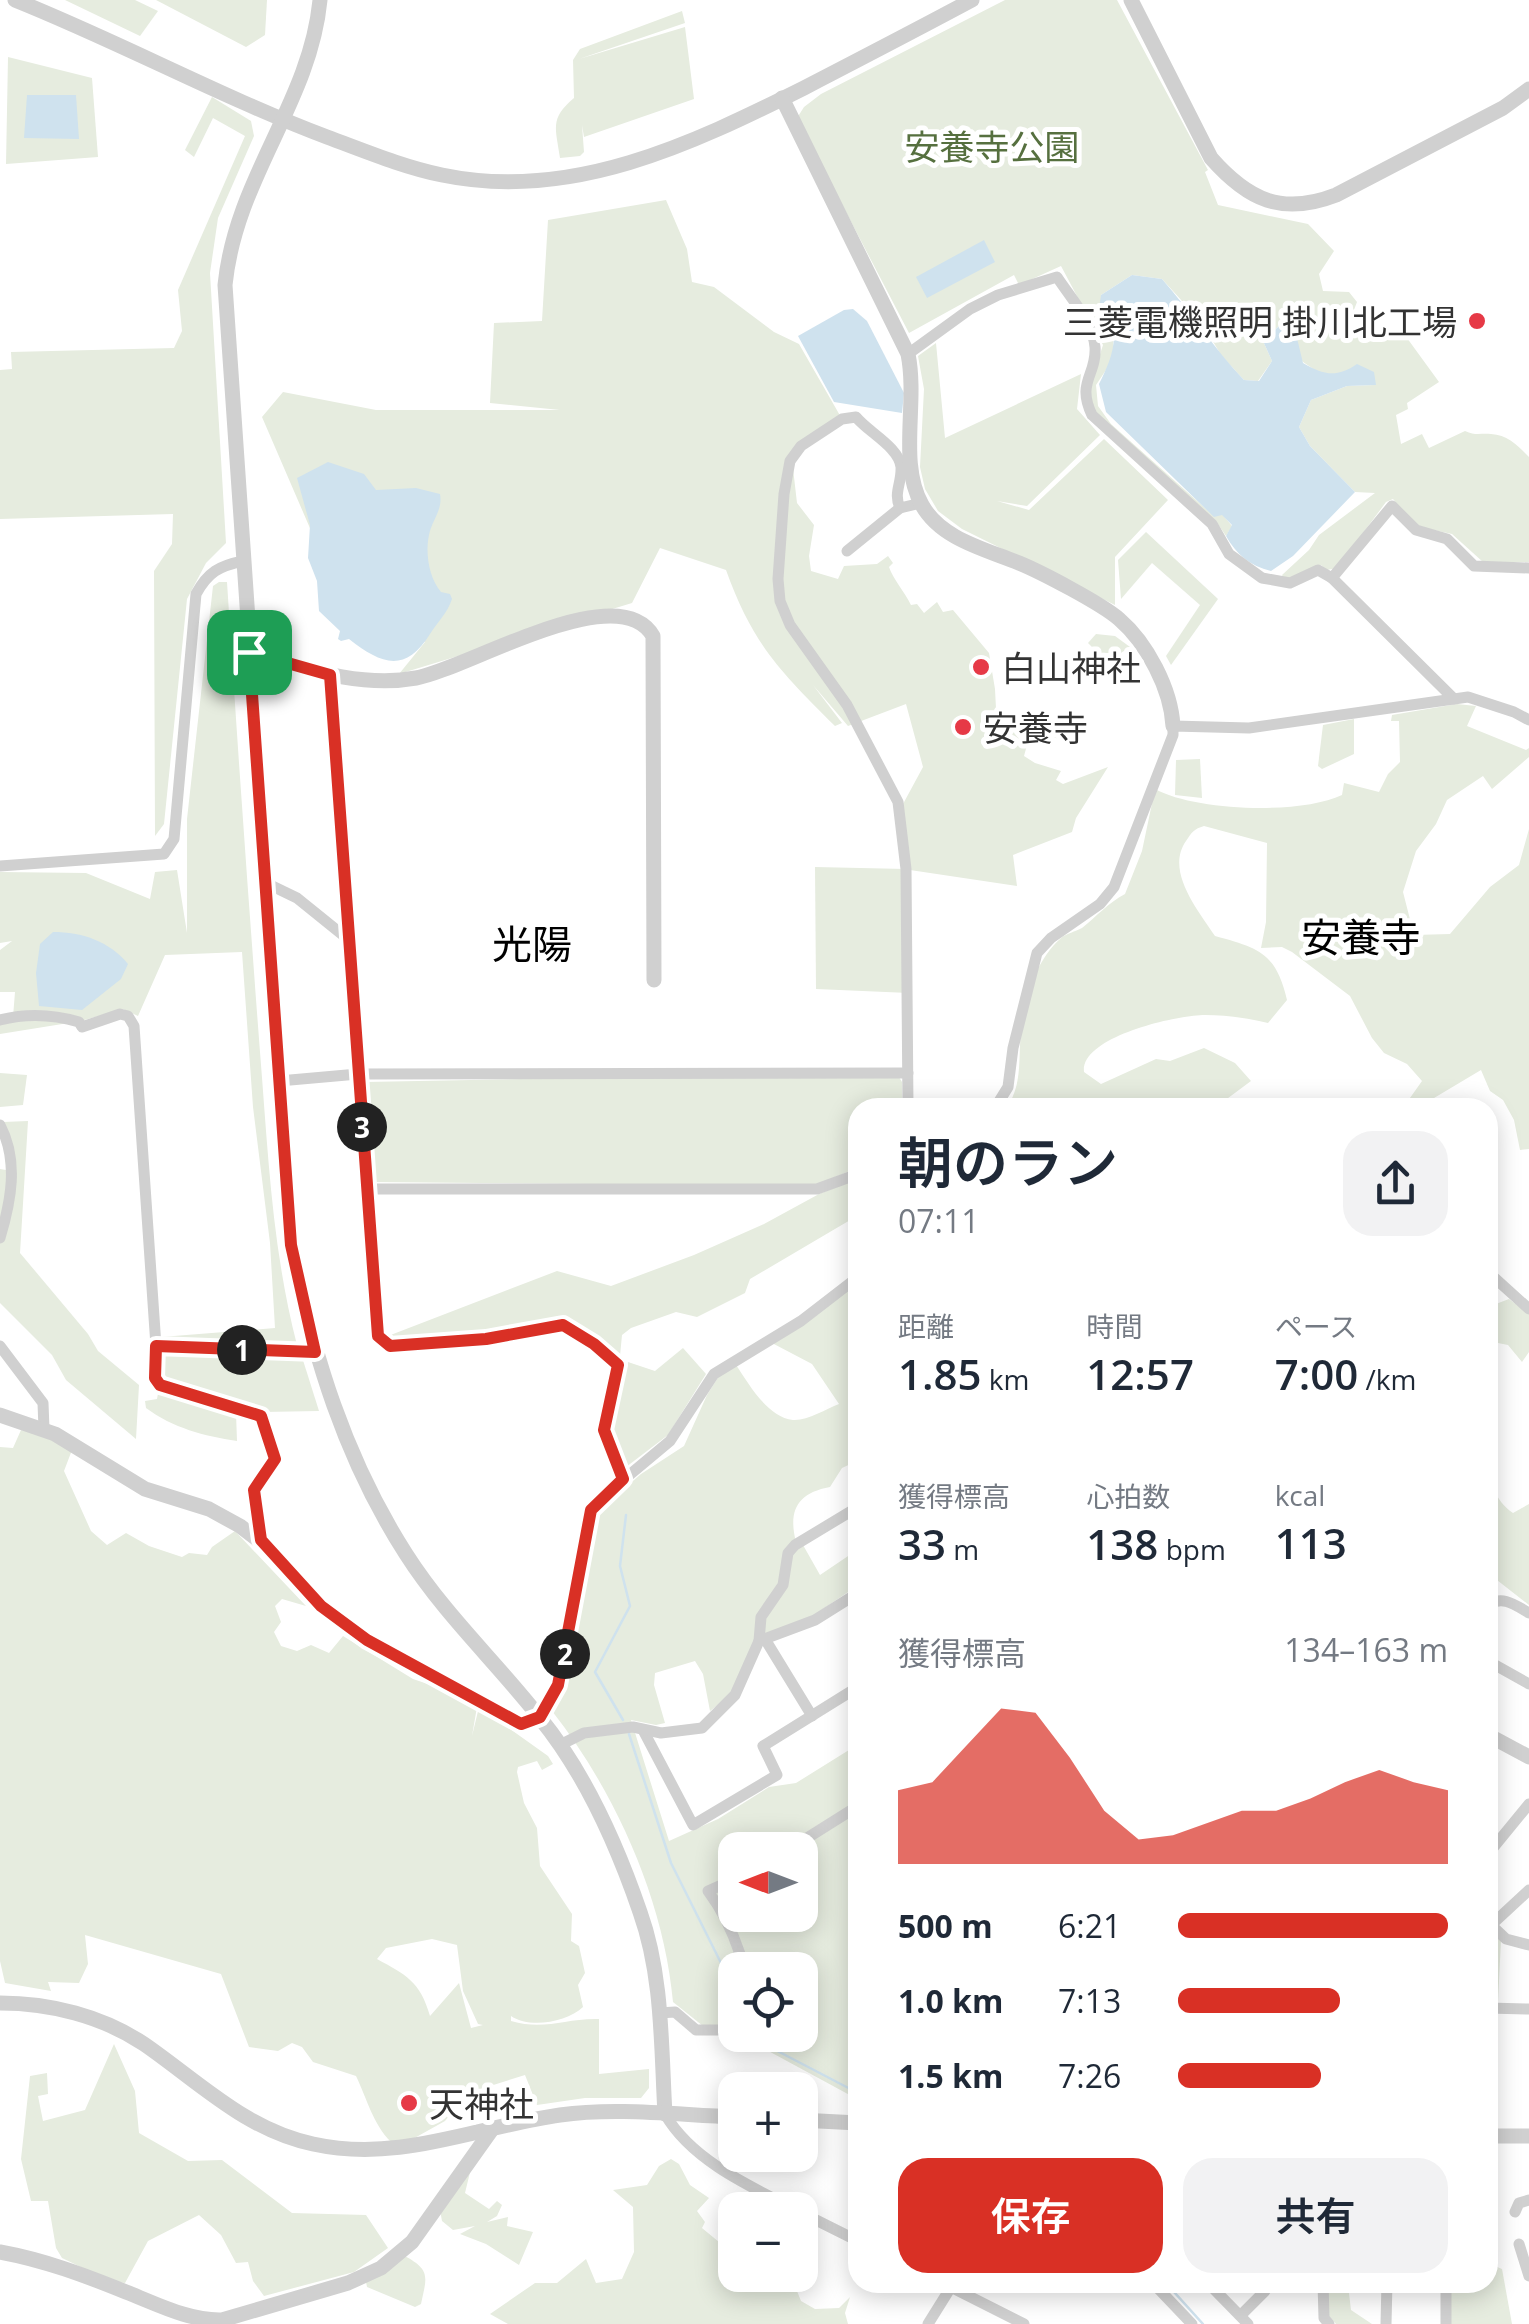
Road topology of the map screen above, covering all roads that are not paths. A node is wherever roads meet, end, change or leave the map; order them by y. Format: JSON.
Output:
{"nodes":[{"id":1,"x":14,"y":0,"type":"edge"},
{"id":2,"x":320,"y":0,"type":"edge"},
{"id":3,"x":972,"y":0,"type":"edge"},
{"id":4,"x":1131,"y":0,"type":"edge"},
{"id":5,"x":1529,"y":89,"type":"edge"},
{"id":6,"x":782,"y":98,"type":"junction"},
{"id":7,"x":280,"y":121,"type":"junction"},
{"id":8,"x":908,"y":354,"type":"junction"},
{"id":9,"x":921,"y":503,"type":"junction"},
{"id":10,"x":900,"y":508,"type":"junction"},
{"id":11,"x":847,"y":551,"type":"dead end"},
{"id":12,"x":242,"y":561,"type":"junction"},
{"id":13,"x":1529,"y":568,"type":"edge"},
{"id":14,"x":1332,"y":578,"type":"junction"},
{"id":15,"x":249,"y":652,"type":"junction"},
{"id":16,"x":330,"y":675,"type":"junction"},
{"id":17,"x":1454,"y":699,"type":"junction"},
{"id":18,"x":1529,"y":720,"type":"edge"},
{"id":19,"x":1173,"y":726,"type":"junction"},
{"id":20,"x":0,"y":866,"type":"edge"},
{"id":21,"x":266,"y":883,"type":"junction"},
{"id":22,"x":348,"y":940,"type":"junction"},
{"id":23,"x":654,"y":980,"type":"dead end"},
{"id":24,"x":0,"y":1020,"type":"edge"},
{"id":25,"x":908,"y":1073,"type":"junction"},
{"id":26,"x":358,"y":1074,"type":"junction"},
{"id":27,"x":279,"y":1081,"type":"junction"},
{"id":28,"x":908,"y":1098,"type":"edge"},
{"id":29,"x":1001,"y":1098,"type":"edge"},
{"id":30,"x":0,"y":1125,"type":"edge"},
{"id":31,"x":848,"y":1178,"type":"edge"},
{"id":32,"x":366,"y":1190,"type":"junction"},
{"id":33,"x":0,"y":1238,"type":"edge"},
{"id":34,"x":1498,"y":1281,"type":"edge"},
{"id":35,"x":848,"y":1285,"type":"edge"},
{"id":36,"x":1529,"y":1309,"type":"edge"},
{"id":37,"x":0,"y":1346,"type":"edge"},
{"id":38,"x":156,"y":1346,"type":"junction"},
{"id":39,"x":315,"y":1352,"type":"junction"},
{"id":40,"x":0,"y":1416,"type":"edge"},
{"id":41,"x":44,"y":1430,"type":"junction"},
{"id":42,"x":623,"y":1479,"type":"junction"},
{"id":43,"x":848,"y":1513,"type":"edge"},
{"id":44,"x":261,"y":1540,"type":"junction"},
{"id":45,"x":848,"y":1599,"type":"edge"},
{"id":46,"x":1498,"y":1600,"type":"edge"},
{"id":47,"x":1529,"y":1613,"type":"edge"},
{"id":48,"x":762,"y":1640,"type":"junction"},
{"id":49,"x":1498,"y":1667,"type":"edge"},
{"id":50,"x":1529,"y":1684,"type":"edge"},
{"id":51,"x":848,"y":1693,"type":"edge"},
{"id":52,"x":812,"y":1716,"type":"junction"},
{"id":53,"x":540,"y":1717,"type":"junction"},
{"id":54,"x":642,"y":1730,"type":"junction"},
{"id":55,"x":1498,"y":1743,"type":"edge"},
{"id":56,"x":560,"y":1745,"type":"junction"},
{"id":57,"x":1529,"y":1756,"type":"edge"},
{"id":58,"x":1529,"y":1804,"type":"edge"},
{"id":59,"x":848,"y":1812,"type":"edge"},
{"id":60,"x":817,"y":1832,"type":"edge"},
{"id":61,"x":1498,"y":1842,"type":"edge"},
{"id":62,"x":718,"y":1887,"type":"edge"},
{"id":63,"x":1529,"y":1890,"type":"edge"},
{"id":64,"x":718,"y":1904,"type":"edge"},
{"id":65,"x":1498,"y":1917,"type":"edge"},
{"id":66,"x":1498,"y":1933,"type":"edge"},
{"id":67,"x":1529,"y":1945,"type":"edge"},
{"id":68,"x":0,"y":2003,"type":"edge"},
{"id":69,"x":1498,"y":2008,"type":"edge"},
{"id":70,"x":1529,"y":2009,"type":"edge"},
{"id":71,"x":658,"y":2012,"type":"junction"},
{"id":72,"x":718,"y":2030,"type":"edge"},
{"id":73,"x":664,"y":2114,"type":"junction"},
{"id":74,"x":718,"y":2116,"type":"edge"},
{"id":75,"x":818,"y":2121,"type":"edge"},
{"id":76,"x":848,"y":2122,"type":"edge"},
{"id":77,"x":493,"y":2128,"type":"junction"},
{"id":78,"x":1498,"y":2136,"type":"edge"},
{"id":79,"x":1529,"y":2136,"type":"edge"},
{"id":80,"x":765,"y":2192,"type":"edge"},
{"id":81,"x":1529,"y":2200,"type":"edge"},
{"id":82,"x":1515,"y":2212,"type":"dead end"},
{"id":83,"x":818,"y":2221,"type":"edge"},
{"id":84,"x":848,"y":2235,"type":"edge"},
{"id":85,"x":1519,"y":2244,"type":"dead end"},
{"id":86,"x":0,"y":2252,"type":"edge"},
{"id":87,"x":1529,"y":2276,"type":"edge"},
{"id":88,"x":942,"y":2293,"type":"edge"},
{"id":89,"x":962,"y":2293,"type":"edge"},
{"id":90,"x":1162,"y":2293,"type":"edge"},
{"id":91,"x":1218,"y":2293,"type":"edge"},
{"id":92,"x":1264,"y":2293,"type":"edge"},
{"id":93,"x":1324,"y":2293,"type":"edge"},
{"id":94,"x":1387,"y":2293,"type":"edge"},
{"id":95,"x":1446,"y":2293,"type":"edge"},
{"id":96,"x":252,"y":2318,"type":"edge"},
{"id":97,"x":1245,"y":2320,"type":"edge"},
{"id":98,"x":204,"y":2322,"type":"edge"},
{"id":99,"x":1323,"y":2322,"type":"edge"},
{"id":100,"x":928,"y":2324,"type":"edge"},
{"id":101,"x":1024,"y":2324,"type":"edge"},
{"id":102,"x":1192,"y":2324,"type":"edge"},
{"id":103,"x":1386,"y":2324,"type":"edge"},
{"id":104,"x":1446,"y":2324,"type":"edge"}],
"edges":[{"from":1,"to":7,"type":"street"},
{"from":2,"to":7,"type":"street"},
{"from":3,"to":6,"type":"street"},
{"from":4,"to":5,"type":"street"},
{"from":6,"to":7,"type":"street"},
{"from":6,"to":8,"type":"street"},
{"from":7,"to":12,"type":"street"},
{"from":8,"to":9,"type":"street"},
{"from":8,"to":14,"type":"street"},
{"from":9,"to":10,"type":"street"},
{"from":9,"to":19,"type":"street"},
{"from":10,"to":11,"type":"street"},
{"from":10,"to":25,"type":"street"},
{"from":12,"to":15,"type":"street"},
{"from":12,"to":20,"type":"street"},
{"from":13,"to":14,"type":"street"},
{"from":14,"to":17,"type":"street"},
{"from":15,"to":16,"type":"street"},
{"from":15,"to":21,"type":"street"},
{"from":16,"to":22,"type":"street"},
{"from":16,"to":23,"type":"street"},
{"from":17,"to":18,"type":"street"},
{"from":17,"to":19,"type":"street"},
{"from":19,"to":29,"type":"street"},
{"from":21,"to":22,"type":"street"},
{"from":21,"to":27,"type":"street"},
{"from":22,"to":26,"type":"street"},
{"from":24,"to":38,"type":"street"},
{"from":25,"to":26,"type":"street"},
{"from":25,"to":28,"type":"street"},
{"from":26,"to":27,"type":"street"},
{"from":26,"to":32,"type":"street"},
{"from":27,"to":39,"type":"street"},
{"from":30,"to":33,"type":"street"},
{"from":31,"to":32,"type":"street"},
{"from":32,"to":42,"type":"street"},
{"from":34,"to":36,"type":"street"},
{"from":35,"to":42,"type":"street"},
{"from":37,"to":41,"type":"street"},
{"from":38,"to":39,"type":"street"},
{"from":38,"to":44,"type":"street"},
{"from":39,"to":53,"type":"street"},
{"from":40,"to":41,"type":"street"},
{"from":41,"to":44,"type":"street"},
{"from":42,"to":53,"type":"street"},
{"from":43,"to":48,"type":"street"},
{"from":44,"to":53,"type":"street"},
{"from":45,"to":48,"type":"street"},
{"from":46,"to":47,"type":"street"},
{"from":48,"to":52,"type":"street"},
{"from":48,"to":54,"type":"street"},
{"from":49,"to":50,"type":"street"},
{"from":51,"to":52,"type":"street"},
{"from":52,"to":54,"type":"street"},
{"from":53,"to":56,"type":"street"},
{"from":54,"to":56,"type":"street"},
{"from":55,"to":57,"type":"street"},
{"from":56,"to":71,"type":"street"},
{"from":58,"to":61,"type":"street"},
{"from":59,"to":60,"type":"street"},
{"from":62,"to":64,"type":"street"},
{"from":63,"to":65,"type":"street"},
{"from":66,"to":67,"type":"street"},
{"from":68,"to":77,"type":"street"},
{"from":69,"to":70,"type":"street"},
{"from":71,"to":72,"type":"street"},
{"from":71,"to":73,"type":"street"},
{"from":73,"to":74,"type":"street"},
{"from":73,"to":77,"type":"street"},
{"from":73,"to":80,"type":"street"},
{"from":75,"to":76,"type":"street"},
{"from":77,"to":96,"type":"street"},
{"from":78,"to":79,"type":"street"},
{"from":81,"to":82,"type":"street"},
{"from":83,"to":84,"type":"street"},
{"from":85,"to":87,"type":"street"},
{"from":86,"to":98,"type":"street"},
{"from":88,"to":100,"type":"street"},
{"from":89,"to":101,"type":"street"},
{"from":90,"to":102,"type":"street"},
{"from":91,"to":97,"type":"street"},
{"from":92,"to":97,"type":"street"},
{"from":93,"to":99,"type":"street"},
{"from":94,"to":103,"type":"street"},
{"from":95,"to":104,"type":"street"},
{"from":96,"to":98,"type":"street"}]}
